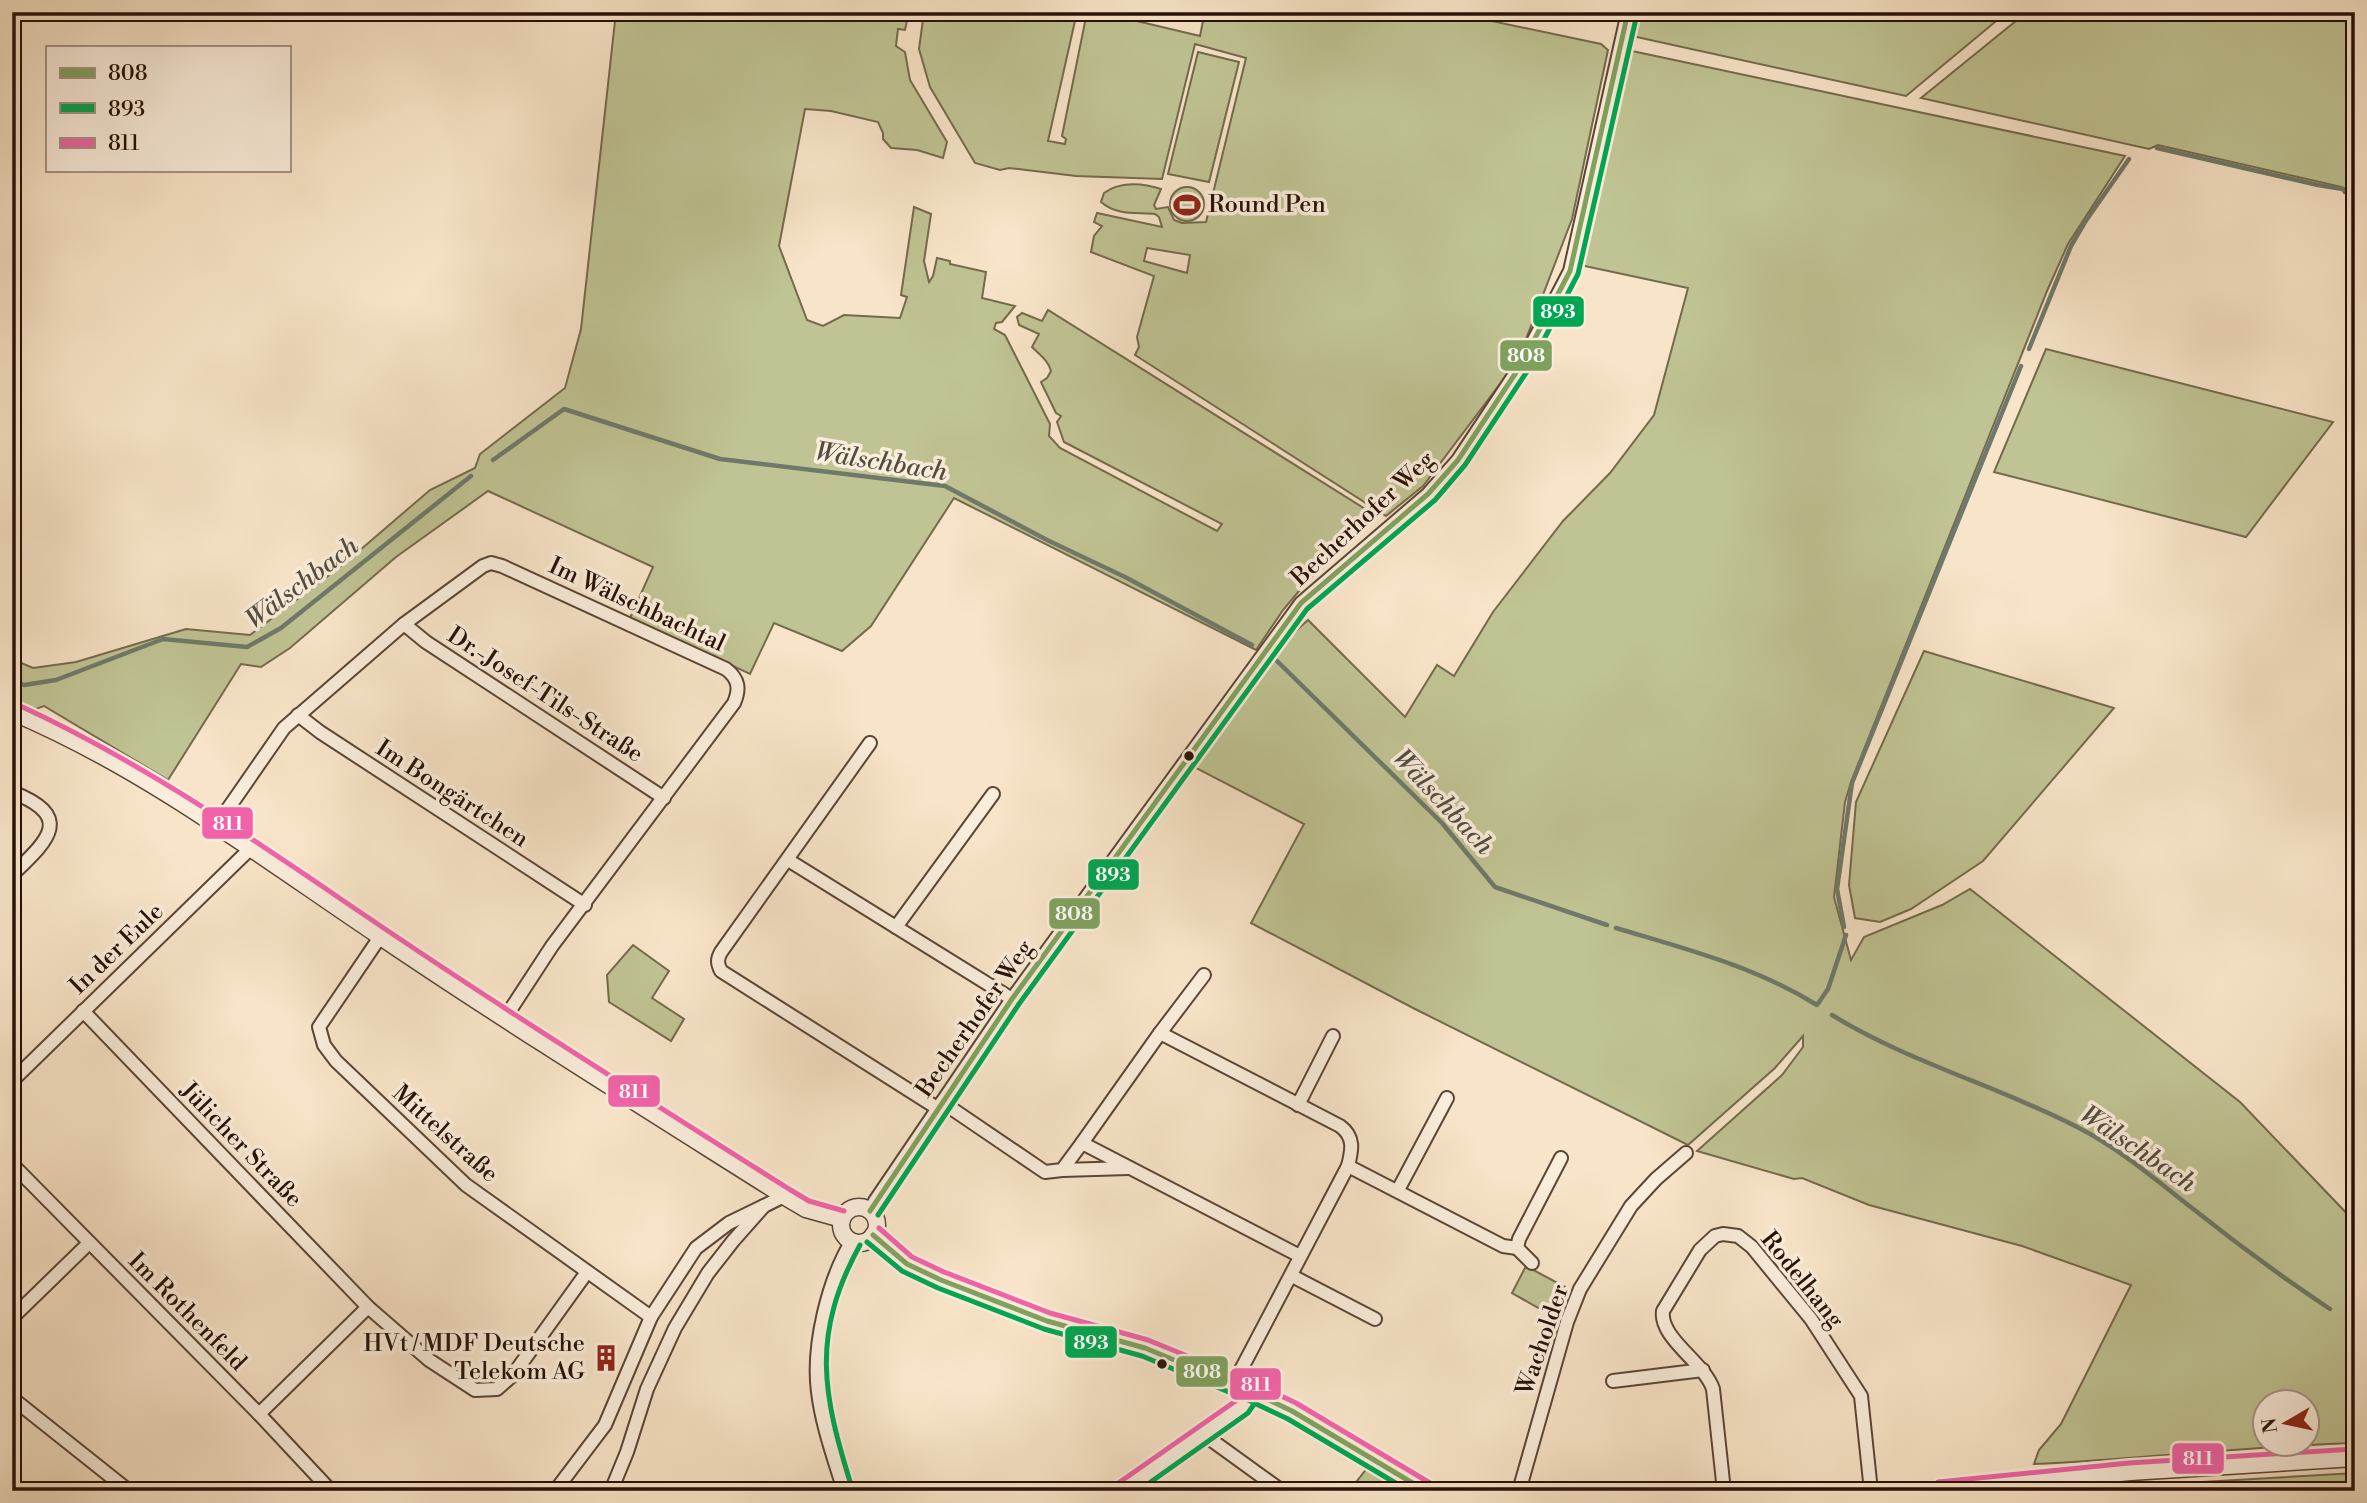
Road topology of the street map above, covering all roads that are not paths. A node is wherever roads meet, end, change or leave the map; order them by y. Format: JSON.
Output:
{"nodes":[{"id":1,"x":1628,"y":12,"type":"edge"},
{"id":2,"x":404,"y":624,"type":"junction"},
{"id":3,"x":12,"y":712,"type":"edge"},
{"id":4,"x":298,"y":715,"type":"junction"},
{"id":5,"x":870,"y":743,"type":"dead end"},
{"id":6,"x":12,"y":792,"type":"edge"},
{"id":7,"x":993,"y":794,"type":"dead end"},
{"id":8,"x":664,"y":798,"type":"junction"},
{"id":9,"x":216,"y":827,"type":"junction"},
{"id":10,"x":251,"y":848,"type":"junction"},
{"id":11,"x":788,"y":860,"type":"junction"},
{"id":12,"x":12,"y":875,"type":"edge"},
{"id":13,"x":585,"y":905,"type":"junction"},
{"id":14,"x":896,"y":927,"type":"junction"},
{"id":15,"x":380,"y":937,"type":"junction"},
{"id":16,"x":1204,"y":975,"type":"dead end"},
{"id":17,"x":1012,"y":999,"type":"junction"},
{"id":18,"x":83,"y":1011,"type":"junction"},
{"id":19,"x":505,"y":1018,"type":"junction"},
{"id":20,"x":1160,"y":1033,"type":"junction"},
{"id":21,"x":1333,"y":1036,"type":"dead end"},
{"id":22,"x":12,"y":1081,"type":"edge"},
{"id":23,"x":1447,"y":1098,"type":"dead end"},
{"id":24,"x":940,"y":1105,"type":"junction"},
{"id":25,"x":1298,"y":1105,"type":"junction"},
{"id":26,"x":1082,"y":1143,"type":"junction"},
{"id":27,"x":1686,"y":1153,"type":"dead end"},
{"id":28,"x":1561,"y":1158,"type":"dead end"},
{"id":29,"x":12,"y":1164,"type":"edge"},
{"id":30,"x":1348,"y":1166,"type":"junction"},
{"id":31,"x":1131,"y":1168,"type":"junction"},
{"id":32,"x":1062,"y":1170,"type":"junction"},
{"id":33,"x":1398,"y":1190,"type":"junction"},
{"id":34,"x":784,"y":1196,"type":"junction"},
{"id":35,"x":764,"y":1206,"type":"junction"},
{"id":36,"x":870,"y":1211,"type":"junction"},
{"id":37,"x":842,"y":1219,"type":"junction"},
{"id":38,"x":873,"y":1235,"type":"junction"},
{"id":39,"x":852,"y":1241,"type":"junction"},
{"id":40,"x":89,"y":1242,"type":"junction"},
{"id":41,"x":1517,"y":1248,"type":"junction"},
{"id":42,"x":1300,"y":1256,"type":"junction"},
{"id":43,"x":1532,"y":1263,"type":"dead end"},
{"id":44,"x":587,"y":1272,"type":"junction"},
{"id":45,"x":1292,"y":1276,"type":"junction"},
{"id":46,"x":368,"y":1307,"type":"junction"},
{"id":47,"x":651,"y":1317,"type":"junction"},
{"id":48,"x":12,"y":1318,"type":"edge"},
{"id":49,"x":1375,"y":1319,"type":"dead end"},
{"id":50,"x":1703,"y":1370,"type":"junction"},
{"id":51,"x":1613,"y":1381,"type":"dead end"},
{"id":52,"x":1233,"y":1385,"type":"junction"},
{"id":53,"x":1252,"y":1392,"type":"junction"},
{"id":54,"x":12,"y":1398,"type":"edge"},
{"id":55,"x":259,"y":1414,"type":"junction"},
{"id":56,"x":1203,"y":1434,"type":"junction"},
{"id":57,"x":2355,"y":1458,"type":"edge"},
{"id":58,"x":2093,"y":1483,"type":"edge"},
{"id":59,"x":129,"y":1491,"type":"edge"},
{"id":60,"x":331,"y":1491,"type":"edge"},
{"id":61,"x":555,"y":1491,"type":"edge"},
{"id":62,"x":611,"y":1491,"type":"edge"},
{"id":63,"x":844,"y":1491,"type":"edge"},
{"id":64,"x":1122,"y":1491,"type":"edge"},
{"id":65,"x":1282,"y":1491,"type":"edge"},
{"id":66,"x":1426,"y":1491,"type":"edge"},
{"id":67,"x":1520,"y":1491,"type":"edge"},
{"id":68,"x":1724,"y":1491,"type":"edge"},
{"id":69,"x":1871,"y":1491,"type":"edge"},
{"id":70,"x":1940,"y":1491,"type":"edge"}],
"edges":[{"from":1,"to":17,"type":"street","name":"Becherhofer Weg"},
{"from":2,"to":4,"type":"street","name":"Im Wälschbachtal"},
{"from":2,"to":8,"type":"street","name":"Dr.-Josef-Tils-Straße"},
{"from":2,"to":8,"type":"street","name":"Im Wälschbachtal"},
{"from":3,"to":9,"type":"street"},
{"from":4,"to":9,"type":"street","name":"Im Wälschbachtal"},
{"from":4,"to":13,"type":"street","name":"Im Bongärtchen"},
{"from":5,"to":11,"type":"street"},
{"from":6,"to":12,"type":"street"},
{"from":7,"to":14,"type":"street"},
{"from":8,"to":13,"type":"street","name":"Im Wälschbachtal"},
{"from":9,"to":10,"type":"street"},
{"from":10,"to":15,"type":"street"},
{"from":10,"to":18,"type":"street","name":"In der Eule"},
{"from":11,"to":14,"type":"street"},
{"from":11,"to":24,"type":"street"},
{"from":13,"to":19,"type":"street","name":"Im Wälschbachtal"},
{"from":14,"to":17,"type":"street"},
{"from":15,"to":19,"type":"street"},
{"from":15,"to":44,"type":"street","name":"Mittelstraße"},
{"from":16,"to":20,"type":"street"},
{"from":17,"to":24,"type":"street","name":"Becherhofer Weg"},
{"from":18,"to":22,"type":"street","name":"In der Eule"},
{"from":18,"to":46,"type":"street","name":"Jülicher Straße"},
{"from":19,"to":34,"type":"street"},
{"from":20,"to":25,"type":"street"},
{"from":20,"to":26,"type":"street"},
{"from":21,"to":25,"type":"street"},
{"from":23,"to":33,"type":"street"},
{"from":24,"to":32,"type":"street"},
{"from":24,"to":36,"type":"street","name":"Becherhofer Weg"},
{"from":25,"to":30,"type":"street"},
{"from":26,"to":31,"type":"street"},
{"from":26,"to":32,"type":"street"},
{"from":27,"to":67,"type":"street","name":"Wacholder"},
{"from":28,"to":41,"type":"street"},
{"from":29,"to":40,"type":"street","name":"Im Rothenfeld"},
{"from":30,"to":33,"type":"street"},
{"from":30,"to":42,"type":"street"},
{"from":31,"to":32,"type":"street"},
{"from":31,"to":42,"type":"street"},
{"from":33,"to":41,"type":"street"},
{"from":34,"to":35,"type":"street"},
{"from":34,"to":37,"type":"street"},
{"from":35,"to":47,"type":"street"},
{"from":35,"to":62,"type":"street"},
{"from":36,"to":37,"type":"street"},
{"from":36,"to":38,"type":"street"},
{"from":37,"to":39,"type":"street"},
{"from":38,"to":39,"type":"street"},
{"from":38,"to":52,"type":"street"},
{"from":39,"to":63,"type":"street"},
{"from":40,"to":48,"type":"street"},
{"from":40,"to":55,"type":"street","name":"Im Rothenfeld"},
{"from":41,"to":43,"type":"street"},
{"from":42,"to":45,"type":"street"},
{"from":44,"to":46,"type":"street","name":"Jülicher Straße"},
{"from":44,"to":47,"type":"street","name":"Mittelstraße"},
{"from":45,"to":49,"type":"street"},
{"from":45,"to":52,"type":"street"},
{"from":46,"to":55,"type":"street"},
{"from":47,"to":61,"type":"street"},
{"from":50,"to":51,"type":"street"},
{"from":50,"to":68,"type":"street","name":"Rodelhang"},
{"from":50,"to":69,"type":"street","name":"Rodelhang"},
{"from":52,"to":53,"type":"street"},
{"from":53,"to":56,"type":"street"},
{"from":53,"to":66,"type":"street"},
{"from":54,"to":59,"type":"street"},
{"from":55,"to":60,"type":"street","name":"Im Rothenfeld"},
{"from":56,"to":64,"type":"street"},
{"from":56,"to":65,"type":"street"},
{"from":57,"to":58,"type":"street"},
{"from":58,"to":70,"type":"street"}]}
